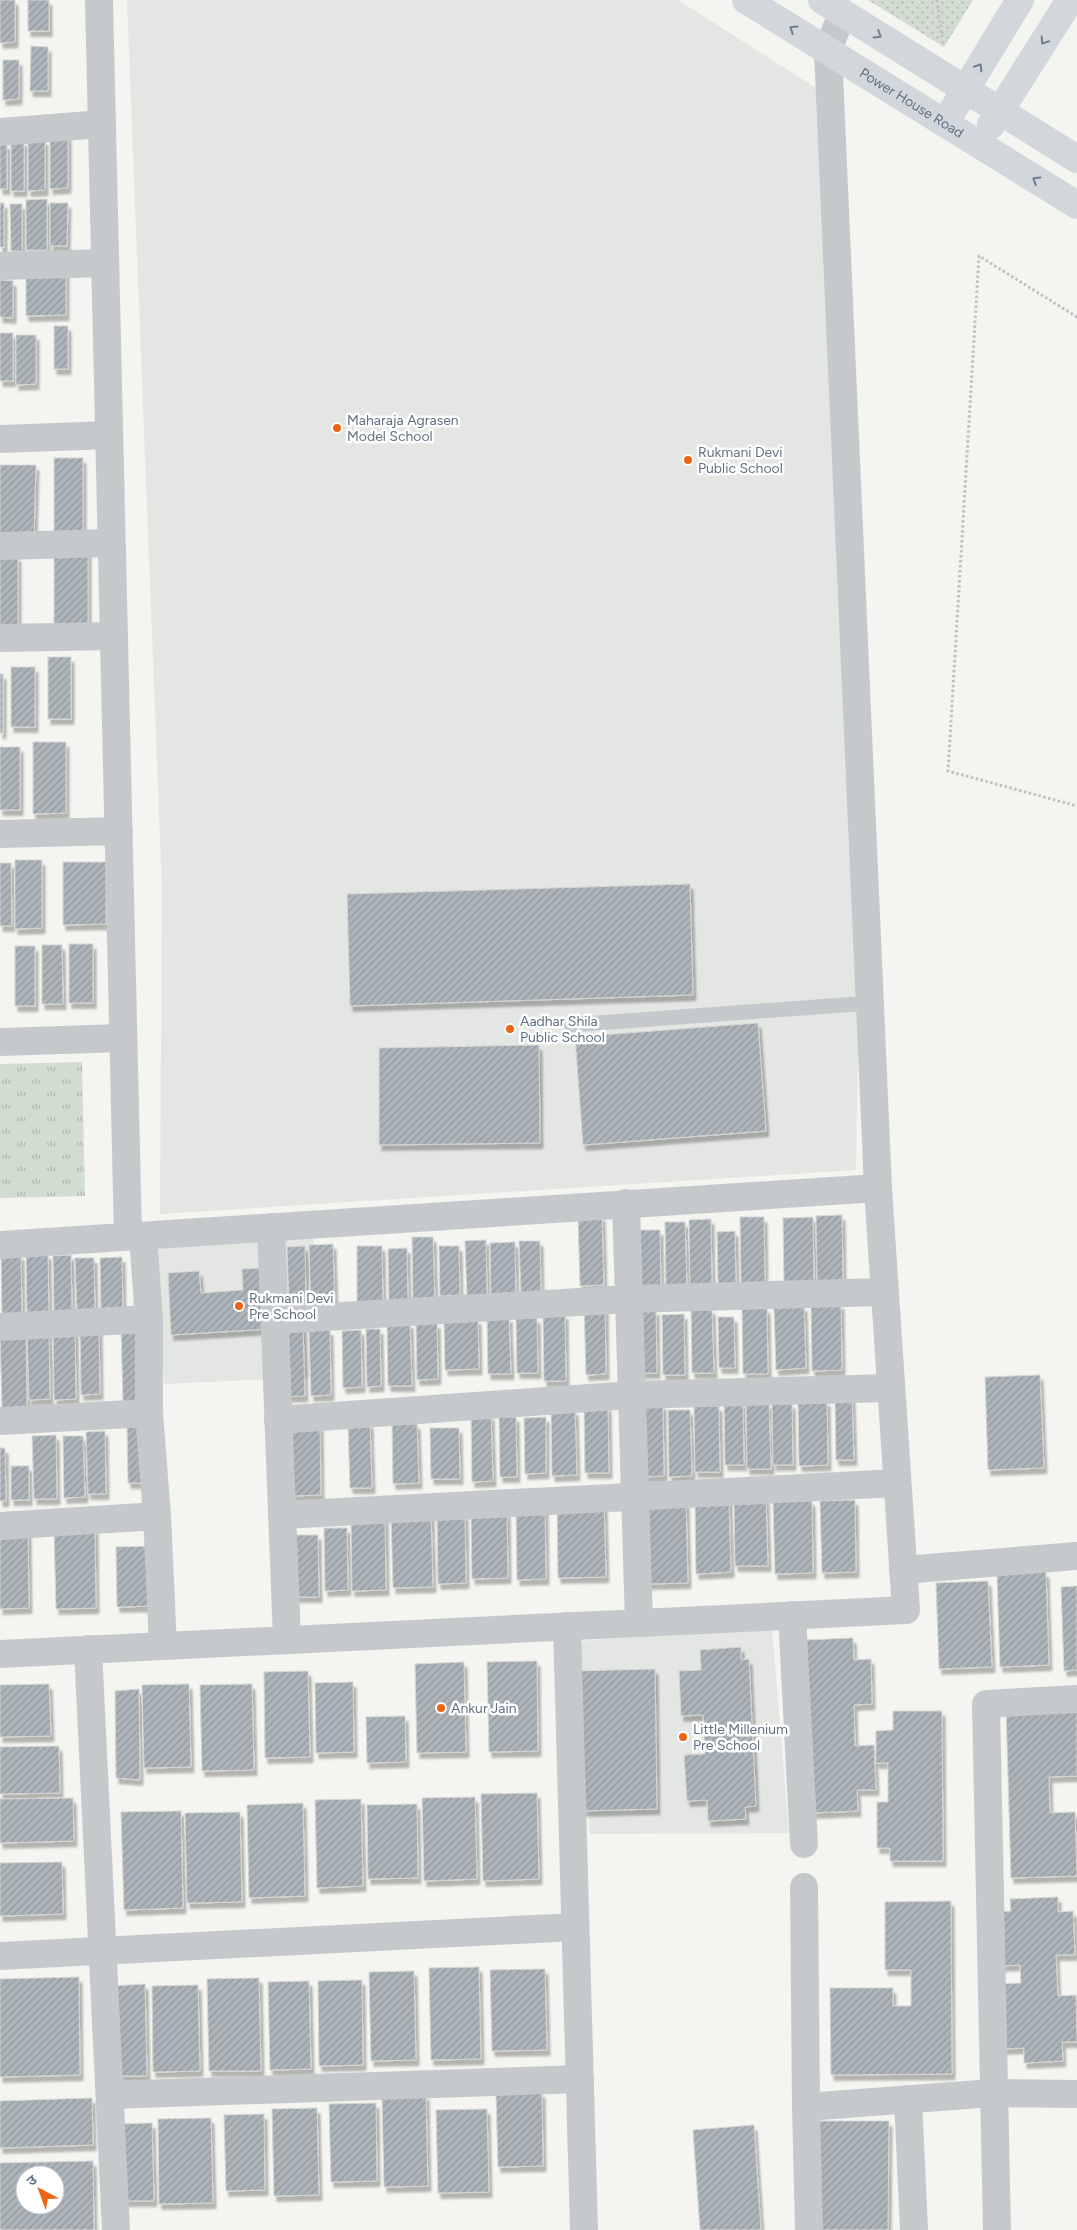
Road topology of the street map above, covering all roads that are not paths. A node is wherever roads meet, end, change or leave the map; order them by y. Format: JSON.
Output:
{"nodes":[{"id":1,"x":99,"y":0,"type":"edge"},
{"id":2,"x":746,"y":0,"type":"edge"},
{"id":3,"x":1020,"y":0,"type":"edge"},
{"id":4,"x":1070,"y":0,"type":"edge"},
{"id":5,"x":832,"y":6,"type":"edge"},
{"id":6,"x":828,"y":50,"type":"junction"},
{"id":7,"x":965,"y":90,"type":"junction"},
{"id":8,"x":1000,"y":110,"type":"junction"},
{"id":9,"x":944,"y":123,"type":"junction"},
{"id":10,"x":102,"y":124,"type":"junction"},
{"id":11,"x":0,"y":132,"type":"edge"},
{"id":12,"x":979,"y":144,"type":"junction"},
{"id":13,"x":1077,"y":159,"type":"edge"},
{"id":14,"x":1077,"y":205,"type":"edge"},
{"id":15,"x":105,"y":262,"type":"junction"},
{"id":16,"x":0,"y":266,"type":"edge"},
{"id":17,"x":109,"y":434,"type":"junction"},
{"id":18,"x":0,"y":438,"type":"edge"},
{"id":19,"x":111,"y":543,"type":"junction"},
{"id":20,"x":0,"y":546,"type":"edge"},
{"id":21,"x":114,"y":636,"type":"junction"},
{"id":22,"x":0,"y":638,"type":"edge"},
{"id":23,"x":118,"y":831,"type":"junction"},
{"id":24,"x":0,"y":834,"type":"edge"},
{"id":25,"x":870,"y":1003,"type":"junction"},
{"id":26,"x":571,"y":1025,"type":"dead end"},
{"id":27,"x":123,"y":1038,"type":"junction"},
{"id":28,"x":0,"y":1042,"type":"edge"},
{"id":29,"x":878,"y":1188,"type":"junction"},
{"id":30,"x":626,"y":1203,"type":"junction"},
{"id":31,"x":271,"y":1227,"type":"junction"},
{"id":32,"x":136,"y":1236,"type":"junction"},
{"id":33,"x":0,"y":1245,"type":"edge"},
{"id":34,"x":884,"y":1292,"type":"junction"},
{"id":35,"x":629,"y":1299,"type":"junction"},
{"id":36,"x":149,"y":1319,"type":"junction"},
{"id":37,"x":276,"y":1320,"type":"junction"},
{"id":38,"x":0,"y":1327,"type":"edge"},
{"id":39,"x":890,"y":1388,"type":"junction"},
{"id":40,"x":631,"y":1394,"type":"junction"},
{"id":41,"x":149,"y":1413,"type":"junction"},
{"id":42,"x":278,"y":1420,"type":"junction"},
{"id":43,"x":0,"y":1421,"type":"edge"},
{"id":44,"x":897,"y":1483,"type":"junction"},
{"id":45,"x":635,"y":1495,"type":"junction"},
{"id":46,"x":282,"y":1515,"type":"junction"},
{"id":47,"x":158,"y":1516,"type":"junction"},
{"id":48,"x":0,"y":1526,"type":"edge"},
{"id":49,"x":1077,"y":1556,"type":"edge"},
{"id":50,"x":903,"y":1570,"type":"junction"},
{"id":51,"x":792,"y":1615,"type":"junction"},
{"id":52,"x":639,"y":1622,"type":"junction"},
{"id":53,"x":567,"y":1626,"type":"junction"},
{"id":54,"x":287,"y":1640,"type":"junction"},
{"id":55,"x":162,"y":1646,"type":"junction"},
{"id":56,"x":88,"y":1649,"type":"junction"},
{"id":57,"x":0,"y":1654,"type":"edge"},
{"id":58,"x":1077,"y":1699,"type":"edge"},
{"id":59,"x":804,"y":1844,"type":"dead end"},
{"id":60,"x":804,"y":1887,"type":"dead end"},
{"id":61,"x":575,"y":1927,"type":"junction"},
{"id":62,"x":101,"y":1951,"type":"junction"},
{"id":63,"x":0,"y":1956,"type":"edge"},
{"id":64,"x":580,"y":2079,"type":"junction"},
{"id":65,"x":993,"y":2093,"type":"junction"},
{"id":66,"x":1077,"y":2094,"type":"edge"},
{"id":67,"x":111,"y":2095,"type":"junction"},
{"id":68,"x":908,"y":2099,"type":"junction"},
{"id":69,"x":806,"y":2106,"type":"junction"},
{"id":70,"x":116,"y":2230,"type":"edge"},
{"id":71,"x":584,"y":2230,"type":"edge"},
{"id":72,"x":809,"y":2230,"type":"edge"},
{"id":73,"x":914,"y":2230,"type":"edge"},
{"id":74,"x":997,"y":2230,"type":"edge"}],
"edges":[{"from":1,"to":10,"type":"street"},
{"from":6,"to":2,"type":"street","name":"Power House Road","one_way":true},
{"from":7,"to":3,"type":"street","one_way":true},
{"from":4,"to":8,"type":"street","one_way":true},
{"from":5,"to":6,"type":"street"},
{"from":5,"to":7,"type":"street","one_way":true},
{"from":6,"to":9,"type":"street","name":"Power House Road"},
{"from":6,"to":25,"type":"street"},
{"from":7,"to":8,"type":"street"},
{"from":7,"to":9,"type":"street"},
{"from":8,"to":12,"type":"street"},
{"from":8,"to":13,"type":"street"},
{"from":9,"to":12,"type":"street","name":"Power House Road"},
{"from":10,"to":11,"type":"street"},
{"from":10,"to":15,"type":"street"},
{"from":14,"to":12,"type":"street","name":"Power House Road","one_way":true},
{"from":15,"to":16,"type":"street"},
{"from":15,"to":17,"type":"street"},
{"from":17,"to":18,"type":"street"},
{"from":17,"to":19,"type":"street"},
{"from":19,"to":20,"type":"street"},
{"from":19,"to":21,"type":"street"},
{"from":21,"to":22,"type":"street"},
{"from":21,"to":23,"type":"street"},
{"from":23,"to":24,"type":"street"},
{"from":23,"to":27,"type":"street"},
{"from":25,"to":26,"type":"lane"},
{"from":25,"to":29,"type":"street"},
{"from":27,"to":28,"type":"street"},
{"from":27,"to":32,"type":"street"},
{"from":29,"to":30,"type":"street"},
{"from":29,"to":34,"type":"street"},
{"from":30,"to":31,"type":"street"},
{"from":30,"to":35,"type":"street"},
{"from":31,"to":32,"type":"street"},
{"from":31,"to":37,"type":"street"},
{"from":32,"to":33,"type":"street"},
{"from":32,"to":36,"type":"street"},
{"from":34,"to":35,"type":"street"},
{"from":34,"to":39,"type":"street"},
{"from":35,"to":37,"type":"street"},
{"from":35,"to":40,"type":"street"},
{"from":36,"to":38,"type":"street"},
{"from":36,"to":41,"type":"street"},
{"from":37,"to":42,"type":"street"},
{"from":39,"to":40,"type":"street"},
{"from":39,"to":44,"type":"street"},
{"from":40,"to":42,"type":"street"},
{"from":40,"to":45,"type":"street"},
{"from":41,"to":43,"type":"street"},
{"from":41,"to":47,"type":"street"},
{"from":42,"to":46,"type":"street"},
{"from":44,"to":45,"type":"street"},
{"from":44,"to":50,"type":"street"},
{"from":45,"to":46,"type":"street"},
{"from":45,"to":52,"type":"street"},
{"from":46,"to":54,"type":"street"},
{"from":47,"to":48,"type":"street"},
{"from":47,"to":55,"type":"street"},
{"from":49,"to":50,"type":"street"},
{"from":50,"to":51,"type":"street"},
{"from":51,"to":52,"type":"street"},
{"from":51,"to":59,"type":"street"},
{"from":52,"to":53,"type":"street"},
{"from":53,"to":54,"type":"street"},
{"from":53,"to":61,"type":"street"},
{"from":54,"to":55,"type":"street"},
{"from":55,"to":56,"type":"street"},
{"from":56,"to":57,"type":"street"},
{"from":56,"to":62,"type":"street"},
{"from":58,"to":65,"type":"street"},
{"from":60,"to":69,"type":"street"},
{"from":61,"to":62,"type":"street"},
{"from":61,"to":64,"type":"street"},
{"from":62,"to":63,"type":"street"},
{"from":62,"to":67,"type":"street"},
{"from":64,"to":67,"type":"street"},
{"from":64,"to":71,"type":"street"},
{"from":65,"to":66,"type":"street"},
{"from":65,"to":68,"type":"street"},
{"from":65,"to":74,"type":"street"},
{"from":67,"to":70,"type":"street"},
{"from":68,"to":69,"type":"street"},
{"from":68,"to":73,"type":"street"},
{"from":69,"to":72,"type":"street"}]}
